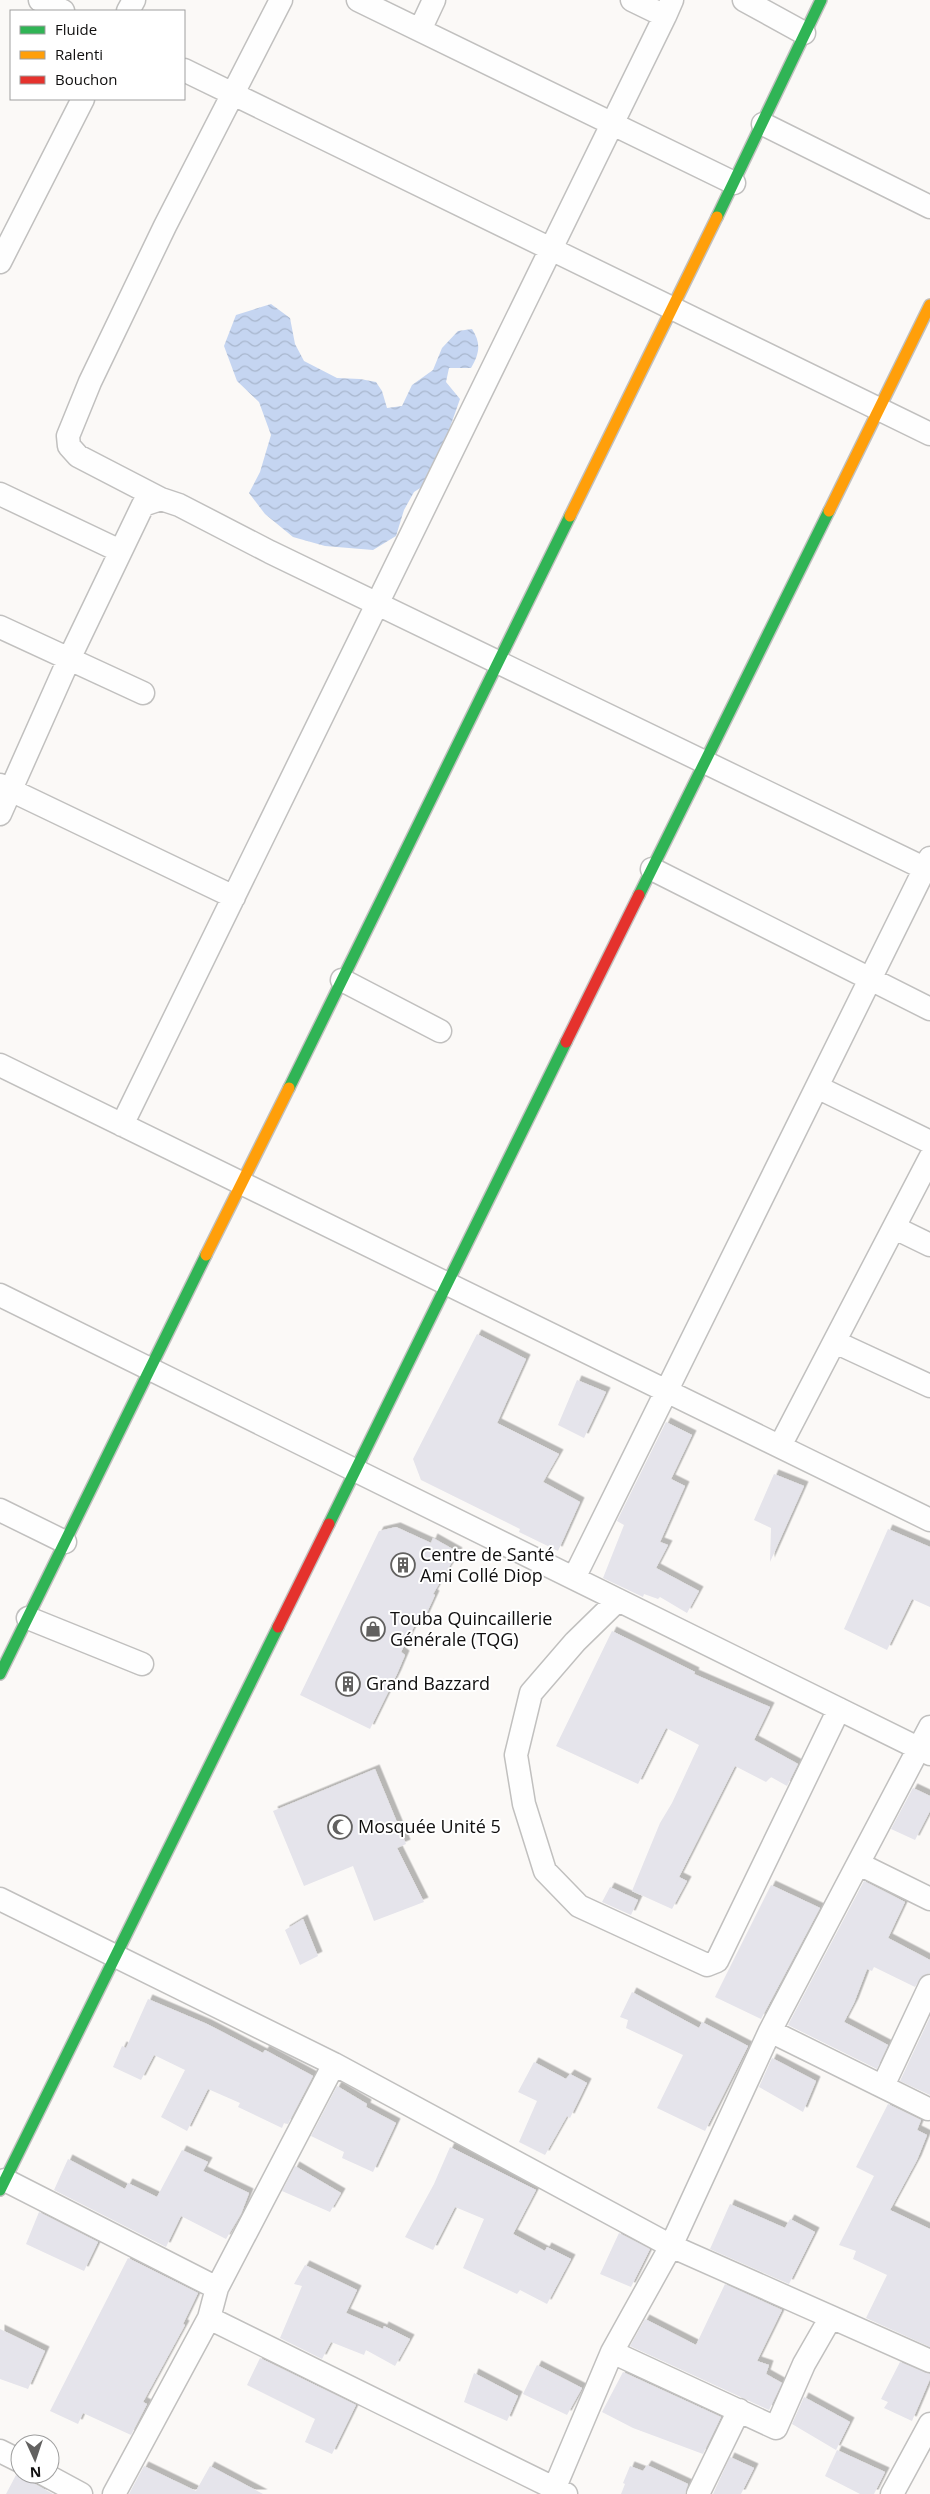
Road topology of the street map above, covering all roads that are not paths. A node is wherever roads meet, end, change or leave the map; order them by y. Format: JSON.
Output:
{"nodes":[{"id":1,"x":40,"y":0,"type":"edge"},
{"id":2,"x":280,"y":0,"type":"edge"},
{"id":3,"x":358,"y":0,"type":"edge"},
{"id":4,"x":434,"y":0,"type":"edge"},
{"id":5,"x":632,"y":0,"type":"edge"},
{"id":6,"x":744,"y":0,"type":"edge"},
{"id":7,"x":821,"y":0,"type":"edge"},
{"id":8,"x":668,"y":8,"type":"edge"},
{"id":9,"x":61,"y":10,"type":"edge"},
{"id":10,"x":420,"y":30,"type":"junction"},
{"id":11,"x":804,"y":33,"type":"junction"},
{"id":12,"x":185,"y":70,"type":"edge"},
{"id":13,"x":234,"y":94,"type":"junction"},
{"id":14,"x":83,"y":100,"type":"edge"},
{"id":15,"x":612,"y":124,"type":"junction"},
{"id":16,"x":763,"y":124,"type":"junction"},
{"id":17,"x":734,"y":183,"type":"junction"},
{"id":18,"x":930,"y":207,"type":"edge"},
{"id":19,"x":551,"y":249,"type":"junction"},
{"id":20,"x":0,"y":262,"type":"edge"},
{"id":21,"x":930,"y":305,"type":"edge"},
{"id":22,"x":673,"y":308,"type":"junction"},
{"id":23,"x":879,"y":409,"type":"junction"},
{"id":24,"x":930,"y":434,"type":"edge"},
{"id":25,"x":0,"y":494,"type":"edge"},
{"id":26,"x":161,"y":499,"type":"junction"},
{"id":27,"x":120,"y":551,"type":"junction"},
{"id":28,"x":377,"y":604,"type":"junction"},
{"id":29,"x":0,"y":627,"type":"edge"},
{"id":30,"x":69,"y":659,"type":"junction"},
{"id":31,"x":498,"y":662,"type":"junction"},
{"id":32,"x":143,"y":693,"type":"dead end"},
{"id":33,"x":704,"y":762,"type":"junction"},
{"id":34,"x":6,"y":788,"type":"edge"},
{"id":35,"x":0,"y":814,"type":"edge"},
{"id":36,"x":928,"y":866,"type":"edge"},
{"id":37,"x":652,"y":869,"type":"junction"},
{"id":38,"x":234,"y":896,"type":"junction"},
{"id":39,"x":870,"y":979,"type":"junction"},
{"id":40,"x":342,"y":980,"type":"junction"},
{"id":41,"x":930,"y":1009,"type":"edge"},
{"id":42,"x":440,"y":1031,"type":"dead end"},
{"id":43,"x":0,"y":1065,"type":"edge"},
{"id":44,"x":817,"y":1087,"type":"junction"},
{"id":45,"x":122,"y":1125,"type":"junction"},
{"id":46,"x":930,"y":1142,"type":"edge"},
{"id":47,"x":930,"y":1158,"type":"edge"},
{"id":48,"x":242,"y":1183,"type":"junction"},
{"id":49,"x":895,"y":1228,"type":"junction"},
{"id":50,"x":930,"y":1245,"type":"edge"},
{"id":51,"x":447,"y":1284,"type":"junction"},
{"id":52,"x":0,"y":1295,"type":"edge"},
{"id":53,"x":835,"y":1342,"type":"junction"},
{"id":54,"x":150,"y":1369,"type":"junction"},
{"id":55,"x":930,"y":1386,"type":"edge"},
{"id":56,"x":666,"y":1391,"type":"junction"},
{"id":57,"x":780,"y":1446,"type":"junction"},
{"id":58,"x":355,"y":1470,"type":"junction"},
{"id":59,"x":0,"y":1510,"type":"edge"},
{"id":60,"x":930,"y":1520,"type":"edge"},
{"id":61,"x":65,"y":1542,"type":"junction"},
{"id":62,"x":574,"y":1578,"type":"junction"},
{"id":63,"x":618,"y":1600,"type":"junction"},
{"id":64,"x":28,"y":1618,"type":"junction"},
{"id":65,"x":142,"y":1664,"type":"dead end"},
{"id":66,"x":0,"y":1674,"type":"edge"},
{"id":67,"x":839,"y":1709,"type":"junction"},
{"id":68,"x":930,"y":1727,"type":"edge"},
{"id":69,"x":925,"y":1751,"type":"edge"},
{"id":70,"x":859,"y":1864,"type":"junction"},
{"id":71,"x":0,"y":1899,"type":"edge"},
{"id":72,"x":930,"y":1899,"type":"edge"},
{"id":73,"x":115,"y":1956,"type":"junction"},
{"id":74,"x":930,"y":1986,"type":"edge"},
{"id":75,"x":770,"y":2032,"type":"junction"},
{"id":76,"x":334,"y":2064,"type":"junction"},
{"id":77,"x":883,"y":2086,"type":"junction"},
{"id":78,"x":928,"y":2109,"type":"dead end"},
{"id":79,"x":3,"y":2185,"type":"edge"},
{"id":80,"x":671,"y":2246,"type":"junction"},
{"id":81,"x":217,"y":2288,"type":"junction"},
{"id":82,"x":831,"y":2317,"type":"junction"},
{"id":83,"x":209,"y":2318,"type":"junction"},
{"id":84,"x":612,"y":2352,"type":"junction"},
{"id":85,"x":930,"y":2361,"type":"edge"},
{"id":86,"x":739,"y":2410,"type":"junction"},
{"id":87,"x":930,"y":2424,"type":"edge"},
{"id":88,"x":60,"y":2483,"type":"edge"},
{"id":89,"x":558,"y":2492,"type":"edge"},
{"id":90,"x":81,"y":2494,"type":"edge"},
{"id":91,"x":114,"y":2494,"type":"edge"},
{"id":92,"x":698,"y":2494,"type":"edge"},
{"id":93,"x":892,"y":2494,"type":"edge"}],
"edges":[{"from":1,"to":9,"type":"street"},
{"from":2,"to":13,"type":"street"},
{"from":3,"to":10,"type":"street"},
{"from":4,"to":10,"type":"street"},
{"from":5,"to":8,"type":"street"},
{"from":6,"to":11,"type":"street"},
{"from":7,"to":11,"type":"street"},
{"from":8,"to":15,"type":"street"},
{"from":10,"to":15,"type":"street"},
{"from":11,"to":16,"type":"street"},
{"from":12,"to":13,"type":"street"},
{"from":13,"to":19,"type":"street"},
{"from":13,"to":26,"type":"street"},
{"from":14,"to":20,"type":"street"},
{"from":15,"to":17,"type":"street"},
{"from":15,"to":19,"type":"street"},
{"from":16,"to":17,"type":"street"},
{"from":16,"to":18,"type":"street"},
{"from":17,"to":22,"type":"street"},
{"from":19,"to":22,"type":"street"},
{"from":19,"to":28,"type":"street"},
{"from":21,"to":23,"type":"street"},
{"from":22,"to":23,"type":"street"},
{"from":22,"to":31,"type":"street"},
{"from":23,"to":24,"type":"street"},
{"from":23,"to":33,"type":"street"},
{"from":25,"to":27,"type":"street"},
{"from":26,"to":27,"type":"street"},
{"from":26,"to":28,"type":"street"},
{"from":27,"to":30,"type":"street"},
{"from":28,"to":31,"type":"street"},
{"from":28,"to":38,"type":"street"},
{"from":29,"to":30,"type":"street"},
{"from":30,"to":32,"type":"street"},
{"from":30,"to":34,"type":"street"},
{"from":31,"to":33,"type":"street"},
{"from":31,"to":40,"type":"street"},
{"from":33,"to":36,"type":"street"},
{"from":33,"to":37,"type":"street"},
{"from":34,"to":35,"type":"street"},
{"from":34,"to":38,"type":"street"},
{"from":36,"to":39,"type":"street"},
{"from":37,"to":39,"type":"street"},
{"from":37,"to":51,"type":"street"},
{"from":38,"to":45,"type":"street"},
{"from":39,"to":41,"type":"street"},
{"from":39,"to":44,"type":"street"},
{"from":40,"to":42,"type":"street"},
{"from":40,"to":48,"type":"street"},
{"from":43,"to":45,"type":"street"},
{"from":44,"to":46,"type":"street"},
{"from":44,"to":56,"type":"street"},
{"from":45,"to":48,"type":"street"},
{"from":47,"to":49,"type":"street"},
{"from":48,"to":51,"type":"street"},
{"from":48,"to":54,"type":"street"},
{"from":49,"to":50,"type":"street"},
{"from":49,"to":53,"type":"street"},
{"from":51,"to":56,"type":"street"},
{"from":51,"to":58,"type":"street"},
{"from":52,"to":54,"type":"street"},
{"from":53,"to":55,"type":"street"},
{"from":53,"to":57,"type":"street"},
{"from":54,"to":58,"type":"street"},
{"from":54,"to":61,"type":"street"},
{"from":56,"to":57,"type":"street"},
{"from":56,"to":62,"type":"street"},
{"from":57,"to":60,"type":"street"},
{"from":58,"to":62,"type":"street"},
{"from":58,"to":73,"type":"street"},
{"from":59,"to":61,"type":"street"},
{"from":61,"to":64,"type":"street"},
{"from":62,"to":63,"type":"street"},
{"from":63,"to":67,"type":"street"},
{"from":63,"to":67,"type":"street"},
{"from":64,"to":65,"type":"street"},
{"from":64,"to":66,"type":"street"},
{"from":67,"to":69,"type":"street"},
{"from":68,"to":69,"type":"street"},
{"from":69,"to":70,"type":"street"},
{"from":70,"to":72,"type":"street"},
{"from":70,"to":75,"type":"street"},
{"from":71,"to":73,"type":"street"},
{"from":73,"to":76,"type":"street"},
{"from":73,"to":79,"type":"street"},
{"from":74,"to":77,"type":"street"},
{"from":75,"to":77,"type":"street"},
{"from":75,"to":80,"type":"street"},
{"from":76,"to":80,"type":"street"},
{"from":76,"to":81,"type":"street"},
{"from":77,"to":78,"type":"street"},
{"from":79,"to":81,"type":"street"},
{"from":80,"to":82,"type":"street"},
{"from":80,"to":84,"type":"street"},
{"from":81,"to":83,"type":"street"},
{"from":82,"to":85,"type":"street"},
{"from":82,"to":86,"type":"street"},
{"from":83,"to":89,"type":"street"},
{"from":83,"to":91,"type":"street"},
{"from":84,"to":86,"type":"street"},
{"from":84,"to":89,"type":"street"},
{"from":86,"to":92,"type":"street"},
{"from":87,"to":93,"type":"street"},
{"from":88,"to":90,"type":"street"}]}
